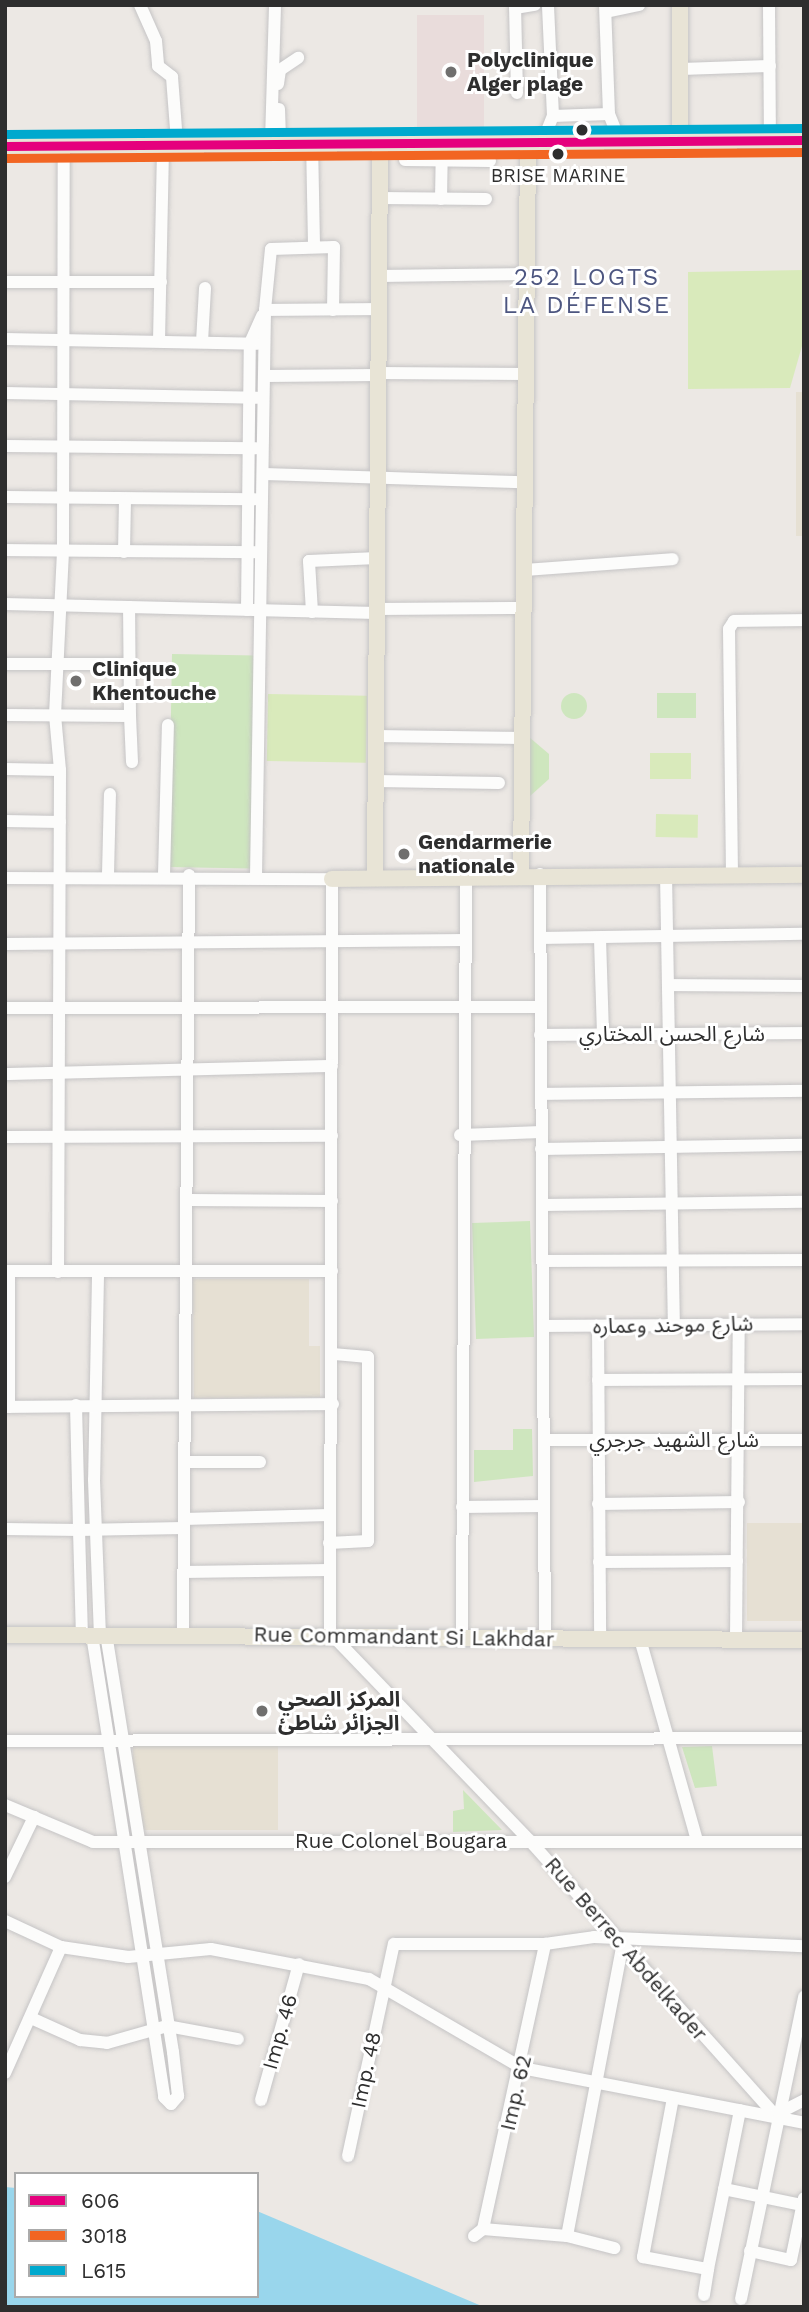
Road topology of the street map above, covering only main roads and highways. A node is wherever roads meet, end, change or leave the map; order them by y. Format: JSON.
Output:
{"nodes":[{"id":1,"x":680,"y":5,"type":"edge"},
{"id":2,"x":804,"y":140,"type":"edge"},
{"id":3,"x":380,"y":141,"type":"junction"},
{"id":4,"x":680,"y":141,"type":"junction"},
{"id":5,"x":535,"y":143,"type":"junction"},
{"id":6,"x":5,"y":146,"type":"edge"},
{"id":7,"x":521,"y":874,"type":"junction"},
{"id":8,"x":804,"y":875,"type":"edge"},
{"id":9,"x":375,"y":877,"type":"junction"},
{"id":10,"x":332,"y":879,"type":"road end"},
{"id":11,"x":5,"y":1635,"type":"edge"},
{"id":12,"x":804,"y":1640,"type":"edge"}],
"edges":[{"from":1,"to":4,"type":"main road"},
{"from":2,"to":4,"type":"main road"},
{"from":3,"to":5,"type":"main road"},
{"from":3,"to":6,"type":"main road"},
{"from":3,"to":9,"type":"main road"},
{"from":4,"to":5,"type":"main road"},
{"from":5,"to":7,"type":"main road"},
{"from":7,"to":8,"type":"main road"},
{"from":7,"to":9,"type":"main road"},
{"from":9,"to":10,"type":"main road"},
{"from":11,"to":12,"type":"main road","name":"Rue Commandant Si Lakhdar"}]}
